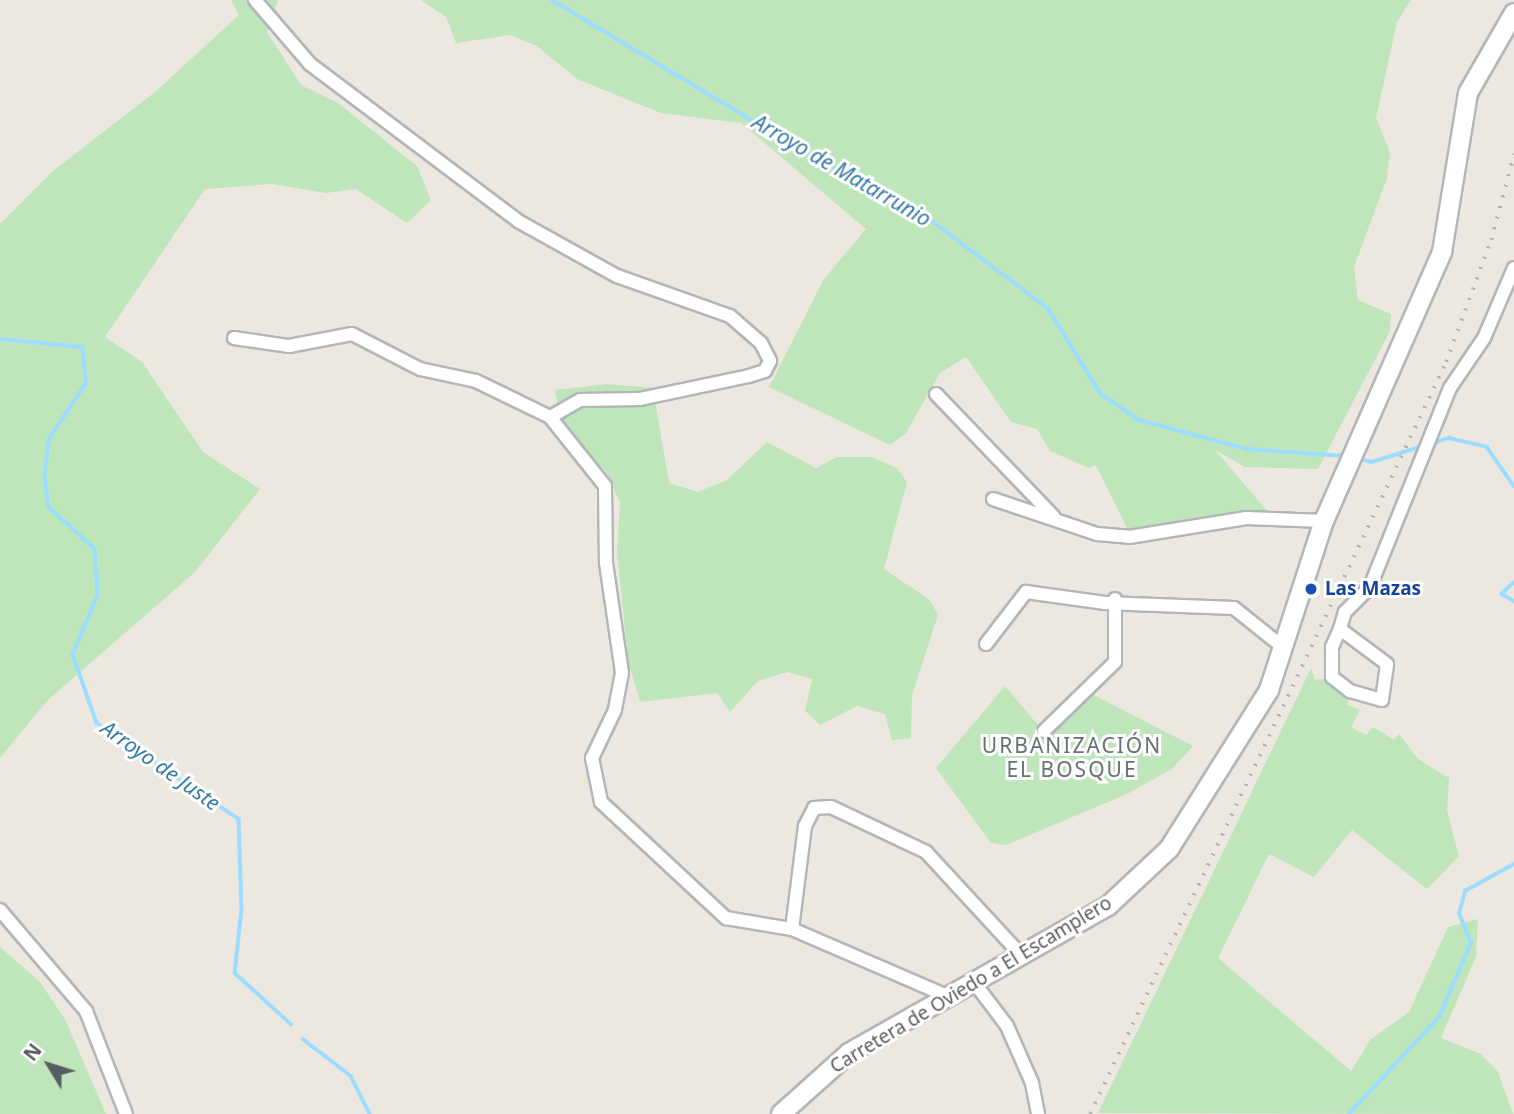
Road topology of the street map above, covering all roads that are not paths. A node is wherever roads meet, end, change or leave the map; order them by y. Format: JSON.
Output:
{"nodes":[{"id":1,"x":256,"y":0,"type":"edge"},
{"id":2,"x":1514,"y":13,"type":"edge"},
{"id":3,"x":1514,"y":268,"type":"edge"},
{"id":4,"x":234,"y":338,"type":"dead end"},
{"id":5,"x":936,"y":394,"type":"dead end"},
{"id":6,"x":550,"y":417,"type":"junction"},
{"id":7,"x":993,"y":499,"type":"dead end"},
{"id":8,"x":1324,"y":521,"type":"junction"},
{"id":9,"x":1060,"y":522,"type":"junction"},
{"id":10,"x":1115,"y":600,"type":"junction"},
{"id":11,"x":1340,"y":629,"type":"junction"},
{"id":12,"x":986,"y":644,"type":"dead end"},
{"id":13,"x":1284,"y":648,"type":"junction"},
{"id":14,"x":1044,"y":732,"type":"dead end"},
{"id":15,"x":0,"y":911,"type":"edge"},
{"id":16,"x":792,"y":929,"type":"junction"},
{"id":17,"x":1021,"y":955,"type":"junction"},
{"id":18,"x":974,"y":981,"type":"junction"},
{"id":19,"x":947,"y":996,"type":"junction"},
{"id":20,"x":126,"y":1114,"type":"edge"},
{"id":21,"x":781,"y":1114,"type":"edge"},
{"id":22,"x":1038,"y":1114,"type":"edge"}],
"edges":[{"from":1,"to":6,"type":"street"},
{"from":2,"to":8,"type":"street","name":"Carretera de Oviedo a El Escamplero"},
{"from":3,"to":11,"type":"street"},
{"from":4,"to":6,"type":"street"},
{"from":5,"to":9,"type":"street"},
{"from":6,"to":16,"type":"street"},
{"from":7,"to":9,"type":"street"},
{"from":8,"to":9,"type":"street"},
{"from":8,"to":13,"type":"street","name":"Carretera de Oviedo a El Escamplero"},
{"from":10,"to":12,"type":"street"},
{"from":10,"to":13,"type":"street"},
{"from":10,"to":14,"type":"street"},
{"from":11,"to":11,"type":"street"},
{"from":13,"to":17,"type":"street","name":"Carretera de Oviedo a El Escamplero"},
{"from":15,"to":20,"type":"street"},
{"from":16,"to":17,"type":"street"},
{"from":16,"to":19,"type":"street"},
{"from":17,"to":18,"type":"street","name":"Carretera de Oviedo a El Escamplero"},
{"from":18,"to":19,"type":"street","name":"Carretera de Oviedo a El Escamplero"},
{"from":18,"to":22,"type":"street"},
{"from":19,"to":21,"type":"street","name":"Carretera de Oviedo a El Escamplero"}]}
